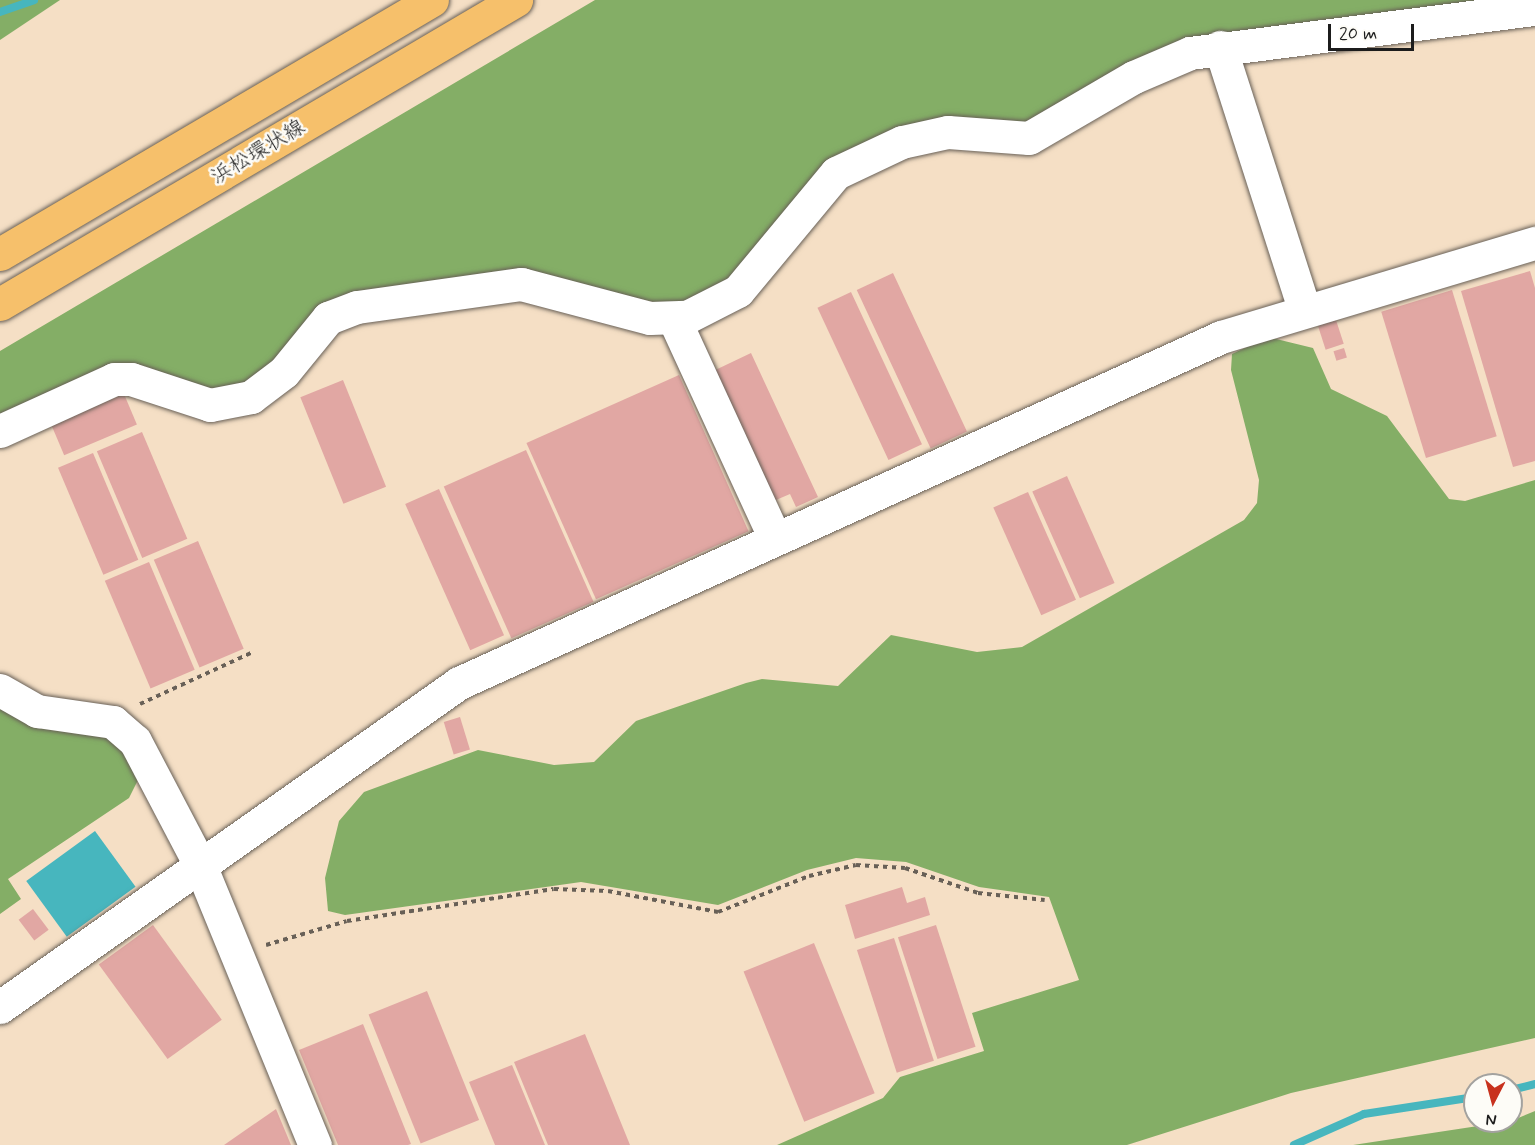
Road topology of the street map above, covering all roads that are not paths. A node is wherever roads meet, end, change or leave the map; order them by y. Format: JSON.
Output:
{"nodes":[{"id":1,"x":432,"y":0,"type":"edge"},
{"id":2,"x":516,"y":0,"type":"edge"},
{"id":3,"x":1535,"y":9,"type":"edge"},
{"id":4,"x":1220,"y":47,"type":"junction"},
{"id":5,"x":1535,"y":243,"type":"edge"},
{"id":6,"x":0,"y":254,"type":"edge"},
{"id":7,"x":0,"y":304,"type":"edge"},
{"id":8,"x":1305,"y":311,"type":"junction"},
{"id":9,"x":674,"y":318,"type":"junction"},
{"id":10,"x":0,"y":431,"type":"edge"},
{"id":11,"x":775,"y":539,"type":"junction"},
{"id":12,"x":0,"y":690,"type":"edge"},
{"id":13,"x":200,"y":865,"type":"junction"},
{"id":14,"x":0,"y":1007,"type":"edge"},
{"id":15,"x":315,"y":1145,"type":"edge"}],
"edges":[{"from":1,"to":6,"type":"main road","name":"浜松環状線"},
{"from":2,"to":7,"type":"main road","name":"浜松環状線"},
{"from":3,"to":4,"type":"street"},
{"from":4,"to":8,"type":"street"},
{"from":4,"to":9,"type":"street"},
{"from":5,"to":8,"type":"street"},
{"from":8,"to":11,"type":"street"},
{"from":9,"to":10,"type":"street"},
{"from":9,"to":11,"type":"street"},
{"from":11,"to":13,"type":"street"},
{"from":12,"to":13,"type":"street"},
{"from":13,"to":14,"type":"street"},
{"from":13,"to":15,"type":"street"}]}
